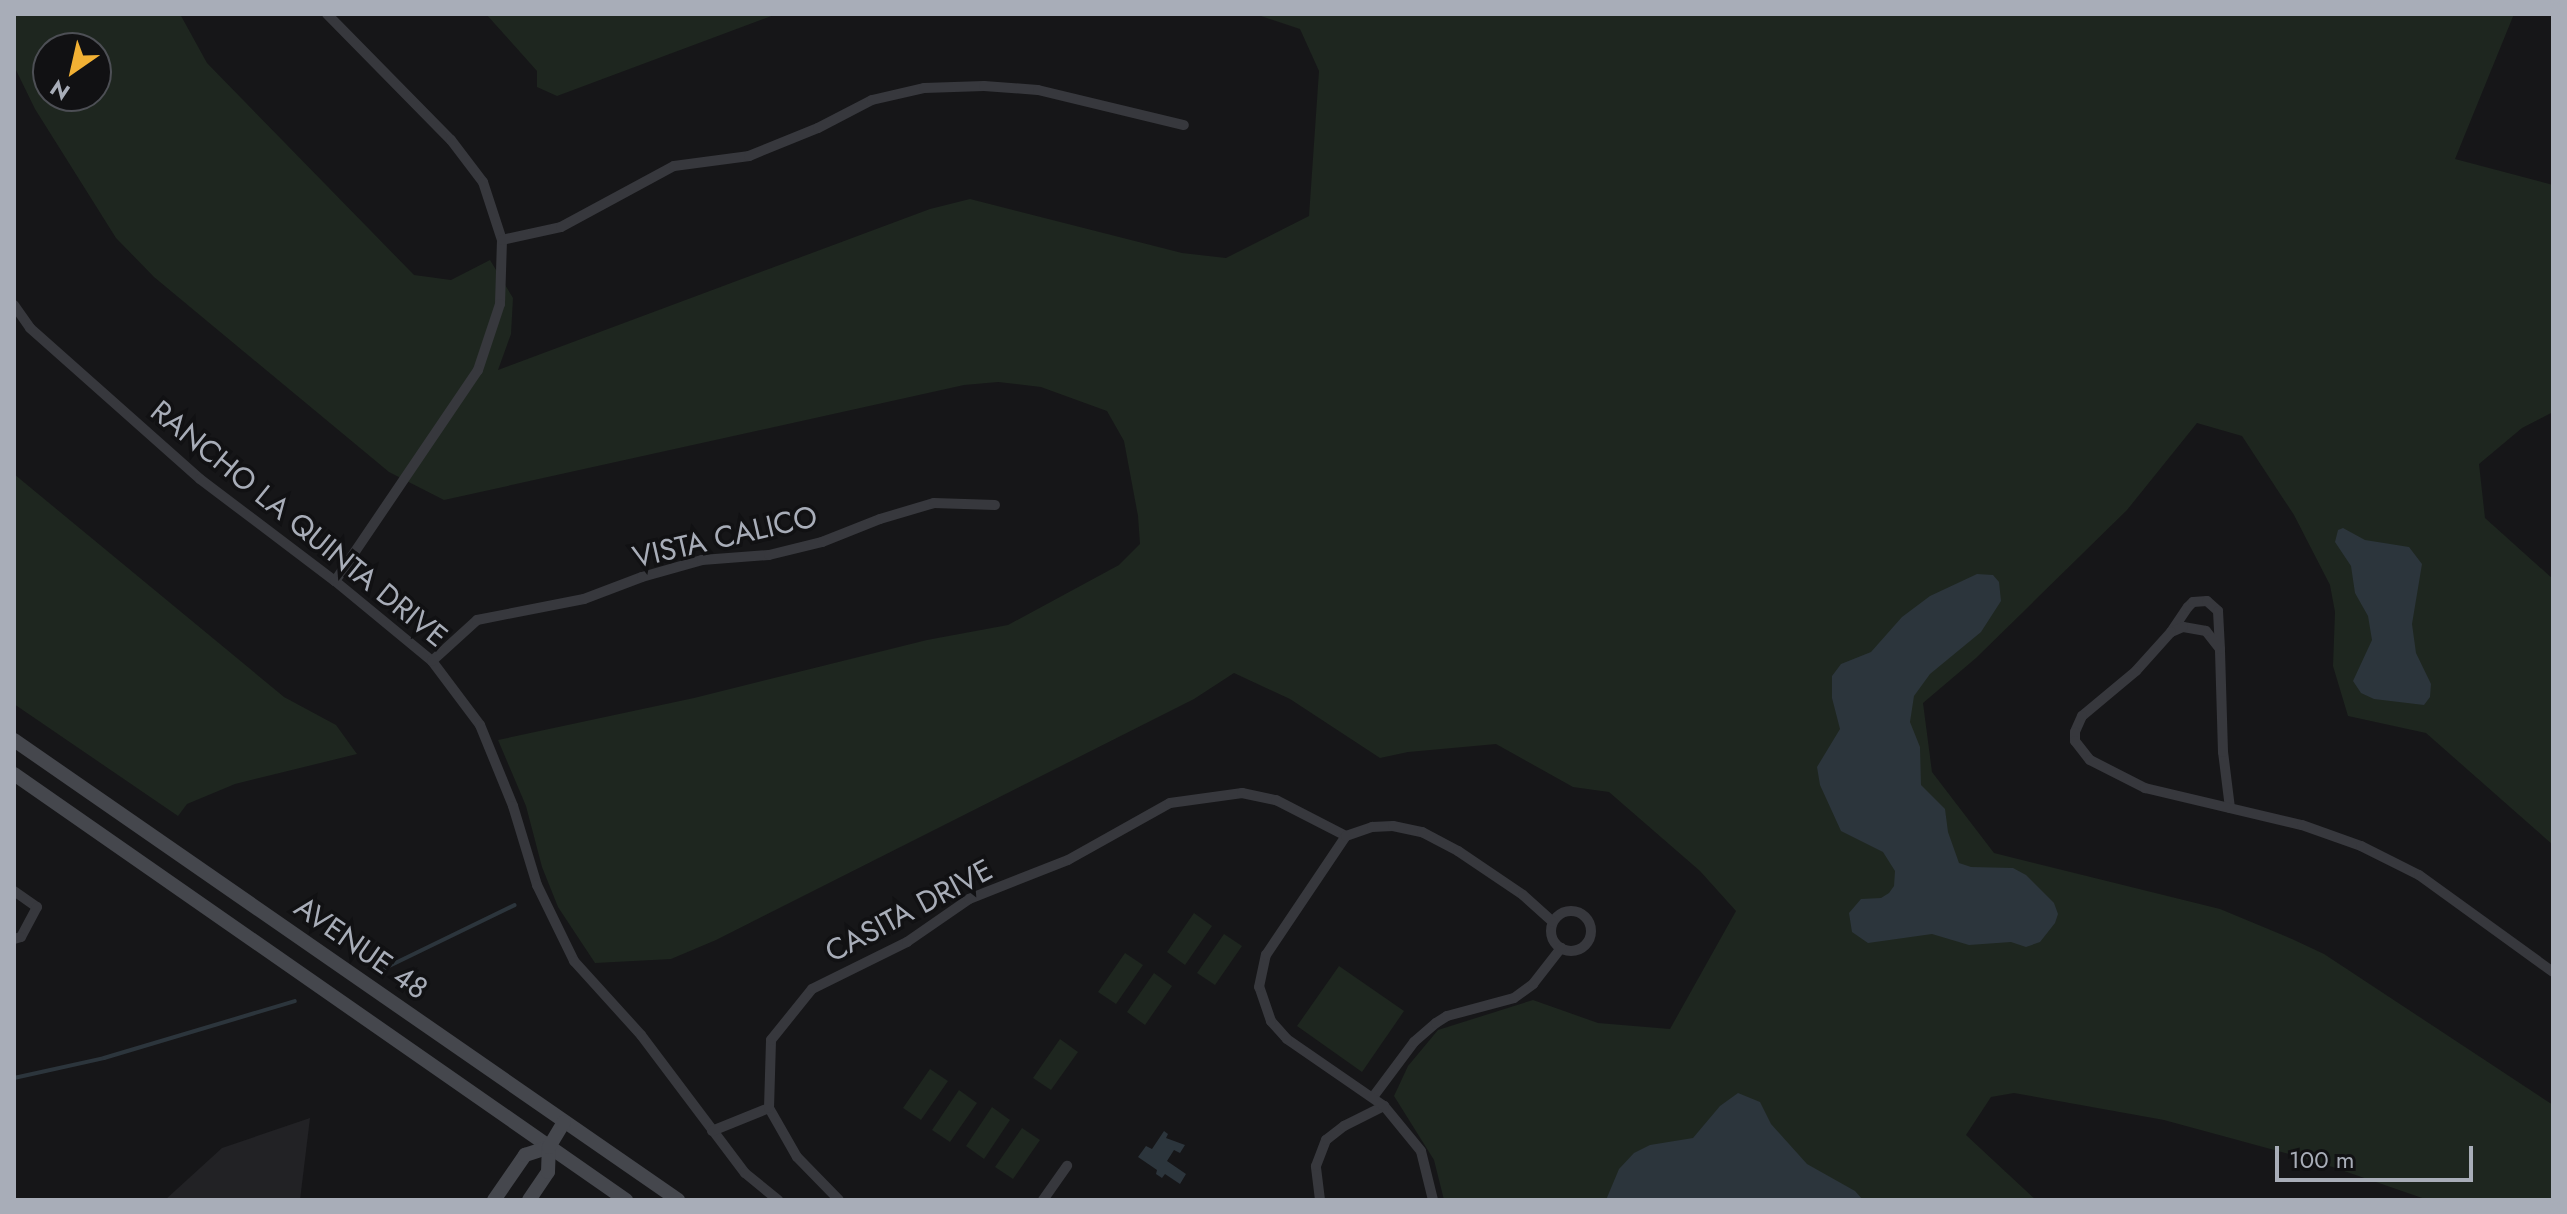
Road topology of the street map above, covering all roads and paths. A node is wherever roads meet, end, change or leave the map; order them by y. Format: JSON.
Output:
{"nodes":[{"id":1,"x":327,"y":14,"type":"edge"},
{"id":2,"x":1184,"y":125,"type":"dead end"},
{"id":3,"x":502,"y":240,"type":"junction"},
{"id":4,"x":14,"y":305,"type":"edge"},
{"id":5,"x":995,"y":505,"type":"dead end"},
{"id":6,"x":335,"y":581,"type":"junction"},
{"id":7,"x":2171,"y":632,"type":"junction"},
{"id":8,"x":2220,"y":649,"type":"junction"},
{"id":9,"x":432,"y":661,"type":"junction"},
{"id":10,"x":14,"y":740,"type":"edge"},
{"id":11,"x":14,"y":774,"type":"edge"},
{"id":12,"x":2230,"y":808,"type":"junction"},
{"id":13,"x":1346,"y":836,"type":"junction"},
{"id":14,"x":14,"y":891,"type":"edge"},
{"id":15,"x":1553,"y":922,"type":"junction"},
{"id":16,"x":14,"y":939,"type":"edge"},
{"id":17,"x":1561,"y":948,"type":"junction"},
{"id":18,"x":2553,"y":972,"type":"edge"},
{"id":19,"x":1373,"y":1097,"type":"junction"},
{"id":20,"x":1384,"y":1106,"type":"junction"},
{"id":21,"x":769,"y":1108,"type":"junction"},
{"id":22,"x":564,"y":1122,"type":"junction"},
{"id":23,"x":712,"y":1131,"type":"junction"},
{"id":24,"x":549,"y":1147,"type":"junction"},
{"id":25,"x":1067,"y":1166,"type":"dead end"},
{"id":26,"x":494,"y":1200,"type":"edge"},
{"id":27,"x":529,"y":1200,"type":"edge"},
{"id":28,"x":626,"y":1200,"type":"edge"},
{"id":29,"x":678,"y":1200,"type":"edge"},
{"id":30,"x":778,"y":1200,"type":"edge"},
{"id":31,"x":839,"y":1200,"type":"edge"},
{"id":32,"x":1043,"y":1200,"type":"edge"},
{"id":33,"x":1320,"y":1200,"type":"edge"},
{"id":34,"x":1433,"y":1200,"type":"edge"}],
"edges":[{"from":1,"to":3,"type":"street"},
{"from":2,"to":3,"type":"street"},
{"from":3,"to":6,"type":"street"},
{"from":4,"to":6,"type":"street","name":"RANCHO LA QUINTA DRIVE"},
{"from":5,"to":9,"type":"street","name":"VISTA CALICO"},
{"from":6,"to":9,"type":"street","name":"RANCHO LA QUINTA DRIVE"},
{"from":7,"to":8,"type":"street"},
{"from":7,"to":8,"type":"street"},
{"from":7,"to":12,"type":"street"},
{"from":8,"to":12,"type":"street"},
{"from":9,"to":23,"type":"street","name":"RANCHO LA QUINTA DRIVE"},
{"from":10,"to":22,"type":"main road","name":"AVENUE 48"},
{"from":11,"to":24,"type":"main road","name":"AVENUE 48"},
{"from":12,"to":18,"type":"street"},
{"from":13,"to":15,"type":"street"},
{"from":13,"to":19,"type":"street"},
{"from":13,"to":21,"type":"street","name":"CASITA DRIVE"},
{"from":14,"to":16,"type":"street"},
{"from":15,"to":17,"type":"street"},
{"from":15,"to":17,"type":"street"},
{"from":17,"to":19,"type":"street"},
{"from":19,"to":20,"type":"street"},
{"from":20,"to":33,"type":"street"},
{"from":20,"to":34,"type":"street"},
{"from":21,"to":23,"type":"street"},
{"from":21,"to":31,"type":"street"},
{"from":22,"to":24,"type":"main road"},
{"from":22,"to":29,"type":"main road","name":"AVENUE 48"},
{"from":23,"to":30,"type":"street","name":"RANCHO LA QUINTA DRIVE"},
{"from":24,"to":26,"type":"main road"},
{"from":24,"to":27,"type":"main road"},
{"from":24,"to":28,"type":"main road","name":"AVENUE 48"},
{"from":25,"to":32,"type":"street"}]}
